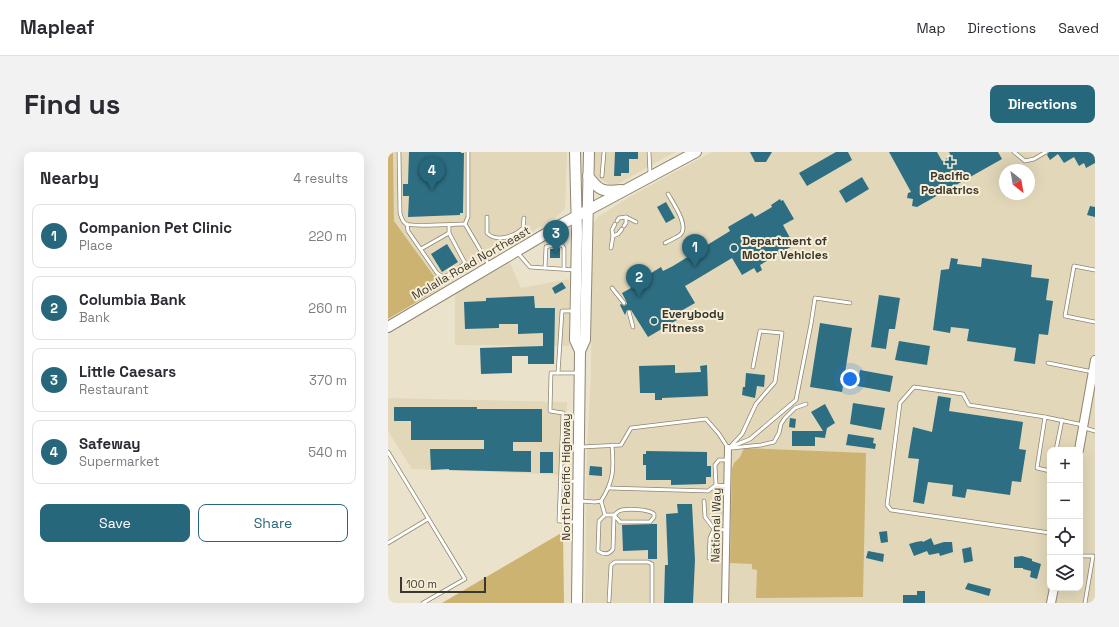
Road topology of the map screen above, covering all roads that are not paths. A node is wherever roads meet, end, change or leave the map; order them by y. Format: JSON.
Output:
{"nodes":[{"id":1,"x":399,"y":152,"type":"edge"},
{"id":2,"x":468,"y":152,"type":"edge"},
{"id":3,"x":575,"y":152,"type":"edge"},
{"id":4,"x":589,"y":152,"type":"edge"},
{"id":5,"x":604,"y":152,"type":"edge"},
{"id":6,"x":649,"y":152,"type":"edge"},
{"id":7,"x":696,"y":152,"type":"edge"},
{"id":8,"x":1014,"y":152,"type":"edge"},
{"id":9,"x":1046,"y":152,"type":"edge"},
{"id":10,"x":588,"y":176,"type":"junction"},
{"id":11,"x":602,"y":176,"type":"dead end"},
{"id":12,"x":650,"y":176,"type":"junction"},
{"id":13,"x":627,"y":189,"type":"junction"},
{"id":14,"x":668,"y":194,"type":"dead end"},
{"id":15,"x":588,"y":211,"type":"junction"},
{"id":16,"x":576,"y":217,"type":"junction"},
{"id":17,"x":626,"y":217,"type":"junction"},
{"id":18,"x":487,"y":218,"type":"dead end"},
{"id":19,"x":524,"y":218,"type":"dead end"},
{"id":20,"x":636,"y":222,"type":"dead end"},
{"id":21,"x":407,"y":224,"type":"junction"},
{"id":22,"x":465,"y":224,"type":"junction"},
{"id":23,"x":449,"y":225,"type":"junction"},
{"id":24,"x":449,"y":233,"type":"junction"},
{"id":25,"x":613,"y":236,"type":"junction"},
{"id":26,"x":666,"y":243,"type":"dead end"},
{"id":27,"x":611,"y":248,"type":"dead end"},
{"id":28,"x":421,"y":249,"type":"junction"},
{"id":29,"x":517,"y":251,"type":"junction"},
{"id":30,"x":490,"y":267,"type":"junction"},
{"id":31,"x":545,"y":268,"type":"junction"},
{"id":32,"x":564,"y":269,"type":"junction"},
{"id":33,"x":576,"y":270,"type":"junction"},
{"id":34,"x":1095,"y":270,"type":"edge"},
{"id":35,"x":612,"y":288,"type":"dead end"},
{"id":36,"x":624,"y":303,"type":"dead end"},
{"id":37,"x":850,"y":303,"type":"dead end"},
{"id":38,"x":580,"y":311,"type":"junction"},
{"id":39,"x":629,"y":312,"type":"dead end"},
{"id":40,"x":1095,"y":322,"type":"edge"},
{"id":41,"x":388,"y":327,"type":"edge"},
{"id":42,"x":633,"y":327,"type":"dead end"},
{"id":43,"x":1095,"y":360,"type":"edge"},
{"id":44,"x":1048,"y":363,"type":"dead end"},
{"id":45,"x":753,"y":367,"type":"dead end"},
{"id":46,"x":1093,"y":372,"type":"junction"},
{"id":47,"x":558,"y":373,"type":"junction"},
{"id":48,"x":580,"y":373,"type":"junction"},
{"id":49,"x":806,"y":404,"type":"dead end"},
{"id":50,"x":1045,"y":417,"type":"junction"},
{"id":51,"x":1062,"y":420,"type":"junction"},
{"id":52,"x":1083,"y":426,"type":"junction"},
{"id":53,"x":1095,"y":431,"type":"edge"},
{"id":54,"x":612,"y":445,"type":"junction"},
{"id":55,"x":578,"y":447,"type":"junction"},
{"id":56,"x":1057,"y":447,"type":"edge"},
{"id":57,"x":1080,"y":447,"type":"edge"},
{"id":58,"x":562,"y":448,"type":"junction"},
{"id":59,"x":728,"y":448,"type":"junction"},
{"id":60,"x":388,"y":452,"type":"edge"},
{"id":61,"x":392,"y":459,"type":"junction"},
{"id":62,"x":728,"y":460,"type":"junction"},
{"id":63,"x":388,"y":461,"type":"edge"},
{"id":64,"x":1047,"y":470,"type":"edge"},
{"id":65,"x":578,"y":481,"type":"junction"},
{"id":66,"x":560,"y":482,"type":"junction"},
{"id":67,"x":716,"y":485,"type":"junction"},
{"id":68,"x":728,"y":486,"type":"junction"},
{"id":69,"x":609,"y":488,"type":"junction"},
{"id":70,"x":578,"y":501,"type":"junction"},
{"id":71,"x":601,"y":501,"type":"junction"},
{"id":72,"x":704,"y":501,"type":"dead end"},
{"id":73,"x":605,"y":515,"type":"junction"},
{"id":74,"x":614,"y":515,"type":"junction"},
{"id":75,"x":428,"y":519,"type":"junction"},
{"id":76,"x":578,"y":522,"type":"junction"},
{"id":77,"x":714,"y":529,"type":"junction"},
{"id":78,"x":726,"y":530,"type":"junction"},
{"id":79,"x":1047,"y":533,"type":"edge"},
{"id":80,"x":388,"y":543,"type":"edge"},
{"id":81,"x":1083,"y":556,"type":"edge"},
{"id":82,"x":709,"y":558,"type":"dead end"},
{"id":83,"x":1053,"y":591,"type":"edge"},
{"id":84,"x":609,"y":601,"type":"dead end"},
{"id":85,"x":423,"y":603,"type":"edge"},
{"id":86,"x":577,"y":603,"type":"edge"},
{"id":87,"x":652,"y":603,"type":"edge"},
{"id":88,"x":725,"y":603,"type":"edge"},
{"id":89,"x":1051,"y":603,"type":"edge"},
{"id":90,"x":1086,"y":603,"type":"edge"}],
"edges":[{"from":1,"to":21,"type":"lane"},
{"from":2,"to":22,"type":"lane"},
{"from":3,"to":16,"type":"main road","name":"North Pacific Highway"},
{"from":4,"to":10,"type":"main road","name":"North Pacific Highway"},
{"from":5,"to":11,"type":"lane"},
{"from":6,"to":12,"type":"lane"},
{"from":7,"to":12,"type":"main road","name":"Molalla Road Northeast"},
{"from":8,"to":9,"type":"lane"},
{"from":10,"to":13,"type":"main road"},
{"from":10,"to":15,"type":"main road","name":"North Pacific Highway"},
{"from":12,"to":13,"type":"main road","name":"Molalla Road Northeast"},
{"from":13,"to":15,"type":"main road","name":"Molalla Road Northeast"},
{"from":14,"to":26,"type":"lane"},
{"from":15,"to":16,"type":"main road","name":"Molalla Road Northeast"},
{"from":15,"to":38,"type":"main road","name":"North Pacific Highway"},
{"from":16,"to":29,"type":"main road","name":"Molalla Road Northeast"},
{"from":16,"to":33,"type":"main road","name":"North Pacific Highway"},
{"from":17,"to":20,"type":"lane"},
{"from":17,"to":25,"type":"lane"},
{"from":17,"to":25,"type":"lane"},
{"from":18,"to":19,"type":"lane"},
{"from":21,"to":23,"type":"lane"},
{"from":21,"to":28,"type":"lane"},
{"from":22,"to":23,"type":"lane"},
{"from":22,"to":30,"type":"lane"},
{"from":23,"to":24,"type":"lane"},
{"from":24,"to":28,"type":"lane"},
{"from":24,"to":28,"type":"lane"},
{"from":25,"to":27,"type":"lane"},
{"from":29,"to":30,"type":"main road","name":"Molalla Road Northeast"},
{"from":29,"to":31,"type":"lane"},
{"from":30,"to":41,"type":"main road","name":"Molalla Road Northeast"},
{"from":31,"to":32,"type":"lane"},
{"from":31,"to":32,"type":"lane"},
{"from":32,"to":33,"type":"lane"},
{"from":33,"to":38,"type":"main road","name":"North Pacific Highway"},
{"from":34,"to":40,"type":"lane"},
{"from":35,"to":36,"type":"lane"},
{"from":37,"to":59,"type":"lane"},
{"from":38,"to":47,"type":"lane"},
{"from":38,"to":48,"type":"main road","name":"North Pacific Highway"},
{"from":39,"to":42,"type":"lane"},
{"from":43,"to":46,"type":"street"},
{"from":44,"to":46,"type":"lane"},
{"from":45,"to":59,"type":"lane"},
{"from":46,"to":52,"type":"street"},
{"from":47,"to":48,"type":"lane"},
{"from":47,"to":58,"type":"lane"},
{"from":48,"to":55,"type":"main road","name":"North Pacific Highway"},
{"from":49,"to":59,"type":"lane"},
{"from":50,"to":51,"type":"lane"},
{"from":50,"to":64,"type":"lane"},
{"from":50,"to":79,"type":"lane"},
{"from":51,"to":52,"type":"lane"},
{"from":51,"to":56,"type":"lane"},
{"from":52,"to":53,"type":"lane"},
{"from":52,"to":57,"type":"street"},
{"from":54,"to":55,"type":"lane"},
{"from":54,"to":59,"type":"lane"},
{"from":54,"to":69,"type":"lane"},
{"from":55,"to":58,"type":"lane"},
{"from":55,"to":65,"type":"main road","name":"North Pacific Highway"},
{"from":58,"to":66,"type":"lane"},
{"from":59,"to":62,"type":"street","name":"National Way"},
{"from":60,"to":61,"type":"lane"},
{"from":61,"to":63,"type":"lane"},
{"from":61,"to":75,"type":"lane"},
{"from":62,"to":67,"type":"lane"},
{"from":62,"to":68,"type":"street","name":"National Way"},
{"from":65,"to":66,"type":"lane"},
{"from":65,"to":70,"type":"main road","name":"North Pacific Highway"},
{"from":66,"to":76,"type":"lane"},
{"from":67,"to":68,"type":"lane"},
{"from":67,"to":69,"type":"lane"},
{"from":68,"to":78,"type":"street","name":"National Way"},
{"from":69,"to":71,"type":"lane"},
{"from":70,"to":71,"type":"lane"},
{"from":70,"to":76,"type":"main road","name":"North Pacific Highway"},
{"from":71,"to":73,"type":"lane"},
{"from":72,"to":77,"type":"lane"},
{"from":73,"to":74,"type":"lane"},
{"from":73,"to":74,"type":"lane"},
{"from":74,"to":74,"type":"lane"},
{"from":75,"to":80,"type":"lane"},
{"from":75,"to":85,"type":"lane"},
{"from":76,"to":86,"type":"main road","name":"North Pacific Highway"},
{"from":77,"to":78,"type":"lane"},
{"from":77,"to":82,"type":"lane"},
{"from":78,"to":88,"type":"street","name":"National Way"},
{"from":81,"to":90,"type":"lane"},
{"from":83,"to":89,"type":"street"},
{"from":84,"to":87,"type":"lane"}]}
